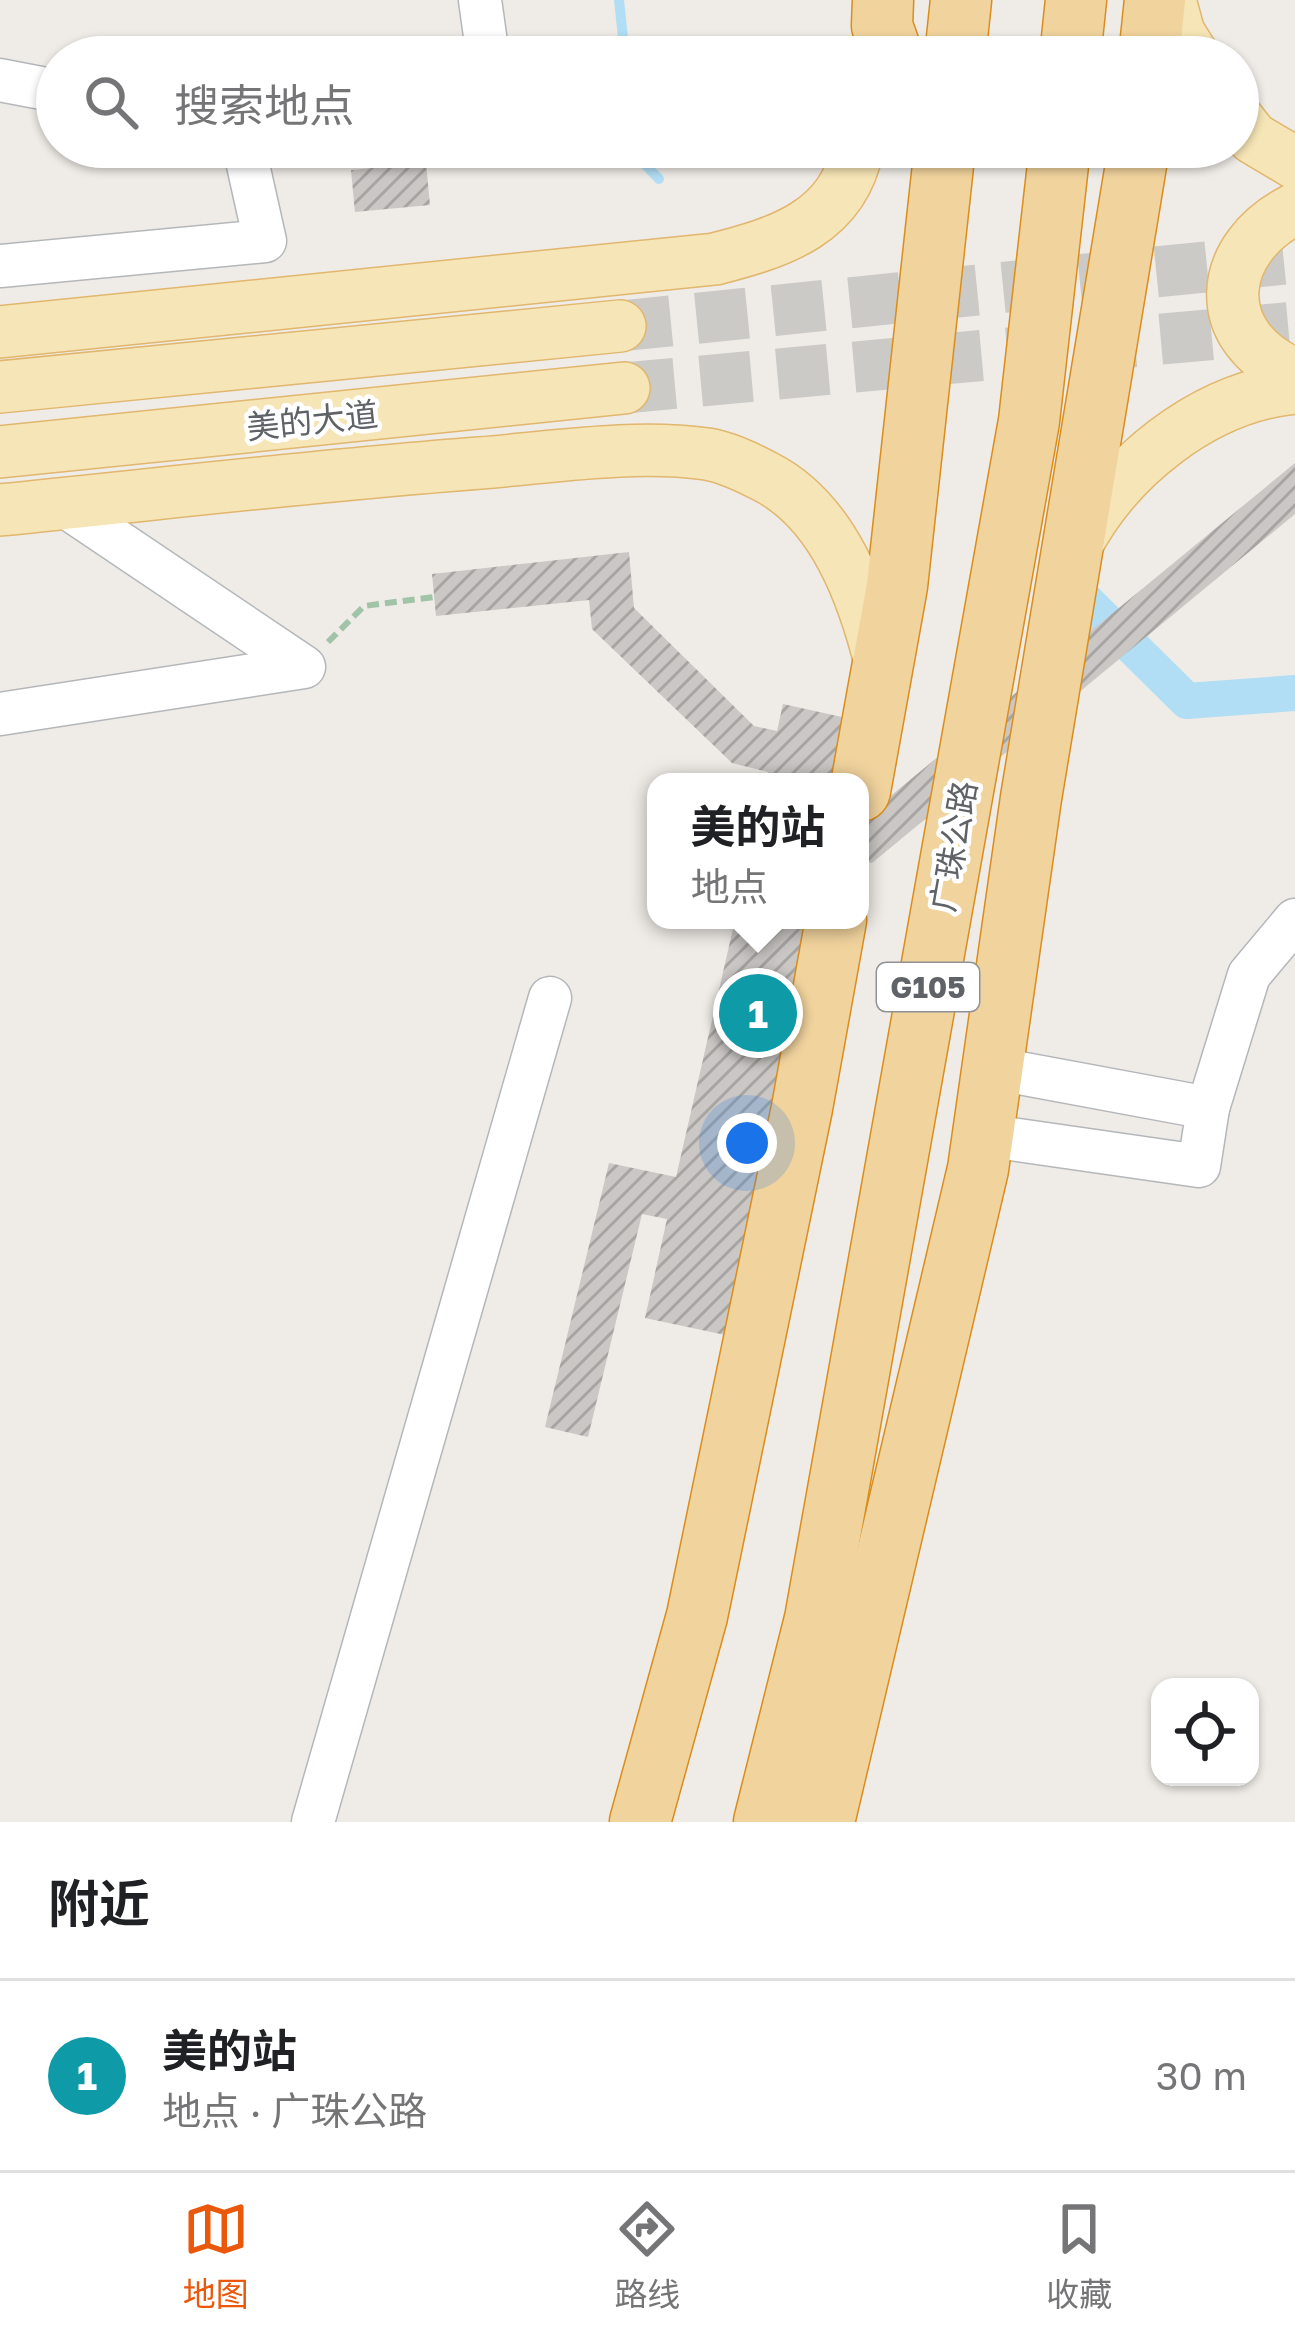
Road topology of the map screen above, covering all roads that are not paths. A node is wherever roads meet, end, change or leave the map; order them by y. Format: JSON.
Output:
{"nodes":[{"id":1,"x":480,"y":0,"type":"edge"},
{"id":2,"x":961,"y":0,"type":"edge"},
{"id":3,"x":1076,"y":0,"type":"edge"},
{"id":4,"x":1154,"y":0,"type":"edge"},
{"id":5,"x":1170,"y":0,"type":"edge"},
{"id":6,"x":485,"y":36,"type":"edge"},
{"id":7,"x":957,"y":36,"type":"edge"},
{"id":8,"x":1072,"y":36,"type":"edge"},
{"id":9,"x":1150,"y":36,"type":"edge"},
{"id":10,"x":1180,"y":36,"type":"edge"},
{"id":11,"x":0,"y":80,"type":"edge"},
{"id":12,"x":36,"y":90,"type":"edge"},
{"id":13,"x":1259,"y":141,"type":"edge"},
{"id":14,"x":1295,"y":164,"type":"edge"},
{"id":15,"x":249,"y":168,"type":"edge"},
{"id":16,"x":854,"y":168,"type":"edge"},
{"id":17,"x":936,"y":168,"type":"edge"},
{"id":18,"x":1058,"y":168,"type":"edge"},
{"id":19,"x":1136,"y":168,"type":"edge"},
{"id":20,"x":1295,"y":209,"type":"edge"},
{"id":21,"x":0,"y":266,"type":"edge"},
{"id":22,"x":620,"y":326,"type":"tunnel mouth"},
{"id":23,"x":0,"y":332,"type":"edge"},
{"id":24,"x":1295,"y":374,"type":"edge"},
{"id":25,"x":0,"y":387,"type":"edge"},
{"id":26,"x":624,"y":388,"type":"tunnel mouth"},
{"id":27,"x":1295,"y":388,"type":"edge"},
{"id":28,"x":0,"y":452,"type":"edge"},
{"id":29,"x":62,"y":504,"type":"junction"},
{"id":30,"x":0,"y":510,"type":"edge"},
{"id":31,"x":1072,"y":554,"type":"junction"},
{"id":32,"x":882,"y":670,"type":"junction"},
{"id":33,"x":0,"y":714,"type":"edge"},
{"id":34,"x":863,"y":773,"type":"edge"},
{"id":35,"x":1295,"y":920,"type":"edge"},
{"id":36,"x":834,"y":929,"type":"edge"},
{"id":37,"x":550,"y":998,"type":"dead end"},
{"id":38,"x":992,"y":1068,"type":"junction"},
{"id":39,"x":1208,"y":1108,"type":"junction"},
{"id":40,"x":983,"y":1135,"type":"junction"},
{"id":41,"x":313,"y":1822,"type":"edge"},
{"id":42,"x":640,"y":1822,"type":"edge"},
{"id":43,"x":764,"y":1822,"type":"edge"},
{"id":44,"x":824,"y":1822,"type":"edge"}],
"edges":[{"from":1,"to":6,"type":"street"},
{"from":2,"to":7,"type":"highway"},
{"from":3,"to":8,"type":"highway"},
{"from":4,"to":9,"type":"highway"},
{"from":5,"to":10,"type":"main road"},
{"from":11,"to":12,"type":"street"},
{"from":13,"to":14,"type":"main road"},
{"from":15,"to":21,"type":"street"},
{"from":16,"to":23,"type":"main road"},
{"from":17,"to":32,"type":"highway"},
{"from":18,"to":43,"type":"highway","name":"广珠公路","number":"G105"},
{"from":19,"to":31,"type":"highway"},
{"from":20,"to":24,"type":"main road"},
{"from":22,"to":25,"type":"main road","name":"美的大道"},
{"from":26,"to":28,"type":"main road","name":"美的大道"},
{"from":27,"to":31,"type":"main road"},
{"from":29,"to":30,"type":"main road"},
{"from":29,"to":32,"type":"main road"},
{"from":29,"to":33,"type":"street"},
{"from":31,"to":38,"type":"highway"},
{"from":32,"to":34,"type":"highway"},
{"from":35,"to":39,"type":"street"},
{"from":36,"to":42,"type":"highway","number":"G105"},
{"from":37,"to":41,"type":"street"},
{"from":38,"to":39,"type":"street"},
{"from":38,"to":40,"type":"highway"},
{"from":39,"to":40,"type":"street"},
{"from":40,"to":44,"type":"highway"}]}
